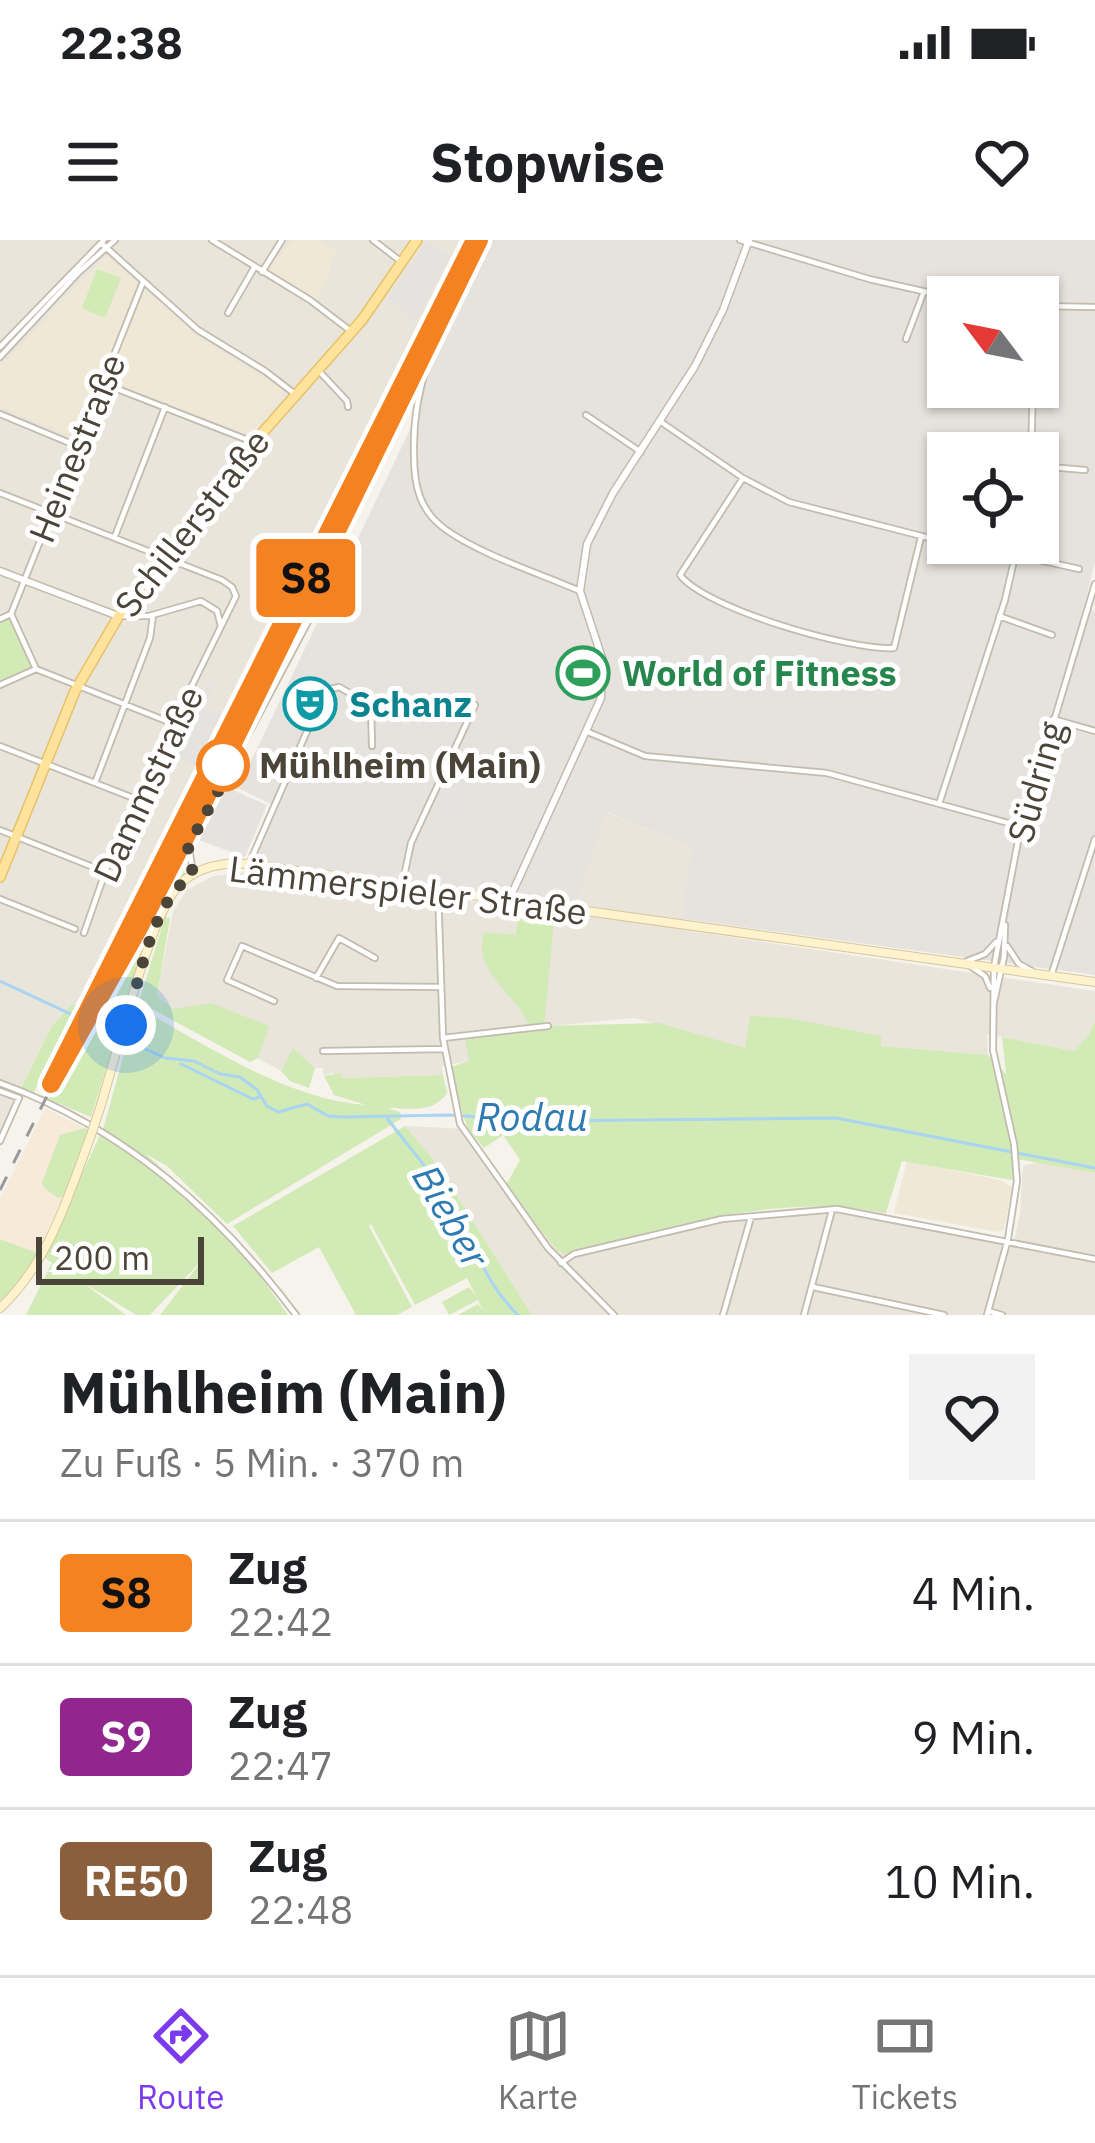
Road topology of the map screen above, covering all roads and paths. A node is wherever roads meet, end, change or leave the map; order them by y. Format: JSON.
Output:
{"nodes":[{"id":1,"x":115,"y":240,"type":"edge"},
{"id":2,"x":212,"y":240,"type":"edge"},
{"id":3,"x":282,"y":240,"type":"edge"},
{"id":4,"x":373,"y":240,"type":"edge"},
{"id":5,"x":417,"y":240,"type":"edge"},
{"id":6,"x":487,"y":240,"type":"edge"},
{"id":7,"x":746,"y":241,"type":"edge"},
{"id":8,"x":104,"y":244,"type":"edge"},
{"id":9,"x":403,"y":263,"type":"junction"},
{"id":10,"x":254,"y":268,"type":"junction"},
{"id":11,"x":262,"y":272,"type":"junction"},
{"id":12,"x":142,"y":282,"type":"junction"},
{"id":13,"x":924,"y":292,"type":"junction"},
{"id":14,"x":927,"y":293,"type":"edge"},
{"id":15,"x":1059,"y":307,"type":"edge"},
{"id":16,"x":1095,"y":307,"type":"edge"},
{"id":17,"x":227,"y":313,"type":"dead end"},
{"id":18,"x":352,"y":332,"type":"junction"},
{"id":19,"x":906,"y":339,"type":"dead end"},
{"id":20,"x":0,"y":347,"type":"edge"},
{"id":21,"x":0,"y":357,"type":"edge"},
{"id":22,"x":318,"y":370,"type":"junction"},
{"id":23,"x":102,"y":383,"type":"junction"},
{"id":24,"x":296,"y":394,"type":"junction"},
{"id":25,"x":165,"y":407,"type":"junction"},
{"id":26,"x":348,"y":407,"type":"dead end"},
{"id":27,"x":0,"y":414,"type":"edge"},
{"id":28,"x":586,"y":415,"type":"dead end"},
{"id":29,"x":661,"y":422,"type":"junction"},
{"id":30,"x":253,"y":442,"type":"junction"},
{"id":31,"x":77,"y":446,"type":"junction"},
{"id":32,"x":641,"y":452,"type":"junction"},
{"id":33,"x":1059,"y":468,"type":"edge"},
{"id":34,"x":1085,"y":470,"type":"dead end"},
{"id":35,"x":742,"y":478,"type":"junction"},
{"id":36,"x":0,"y":493,"type":"edge"},
{"id":37,"x":51,"y":513,"type":"junction"},
{"id":38,"x":114,"y":537,"type":"junction"},
{"id":39,"x":921,"y":537,"type":"junction"},
{"id":40,"x":927,"y":538,"type":"edge"},
{"id":41,"x":159,"y":555,"type":"junction"},
{"id":42,"x":1013,"y":564,"type":"edge"},
{"id":43,"x":1052,"y":564,"type":"edge"},
{"id":44,"x":336,"y":569,"type":"dead end"},
{"id":45,"x":1079,"y":569,"type":"dead end"},
{"id":46,"x":0,"y":571,"type":"edge"},
{"id":47,"x":24,"y":580,"type":"junction"},
{"id":48,"x":1095,"y":584,"type":"edge"},
{"id":49,"x":580,"y":591,"type":"junction"},
{"id":50,"x":11,"y":614,"type":"junction"},
{"id":51,"x":154,"y":615,"type":"junction"},
{"id":52,"x":118,"y":616,"type":"junction"},
{"id":53,"x":999,"y":616,"type":"junction"},
{"id":54,"x":0,"y":619,"type":"edge"},
{"id":55,"x":1052,"y":635,"type":"dead end"},
{"id":56,"x":218,"y":637,"type":"junction"},
{"id":57,"x":36,"y":669,"type":"junction"},
{"id":58,"x":0,"y":685,"type":"edge"},
{"id":59,"x":77,"y":686,"type":"junction"},
{"id":60,"x":465,"y":701,"type":"dead end"},
{"id":61,"x":124,"y":704,"type":"junction"},
{"id":62,"x":1053,"y":719,"type":"junction"},
{"id":63,"x":174,"y":724,"type":"junction"},
{"id":64,"x":1095,"y":731,"type":"edge"},
{"id":65,"x":588,"y":732,"type":"junction"},
{"id":66,"x":0,"y":746,"type":"edge"},
{"id":67,"x":372,"y":746,"type":"dead end"},
{"id":68,"x":46,"y":764,"type":"junction"},
{"id":69,"x":95,"y":783,"type":"junction"},
{"id":70,"x":136,"y":799,"type":"junction"},
{"id":71,"x":939,"y":805,"type":"junction"},
{"id":72,"x":1022,"y":826,"type":"junction"},
{"id":73,"x":0,"y":830,"type":"edge"},
{"id":74,"x":16,"y":836,"type":"junction"},
{"id":75,"x":1095,"y":839,"type":"edge"},
{"id":76,"x":249,"y":864,"type":"junction"},
{"id":77,"x":104,"y":872,"type":"junction"},
{"id":78,"x":193,"y":874,"type":"junction"},
{"id":79,"x":0,"y":877,"type":"edge"},
{"id":80,"x":402,"y":886,"type":"junction"},
{"id":81,"x":438,"y":890,"type":"junction"},
{"id":82,"x":0,"y":899,"type":"edge"},
{"id":83,"x":509,"y":900,"type":"junction"},
{"id":84,"x":75,"y":929,"type":"dead end"},
{"id":85,"x":84,"y":933,"type":"dead end"},
{"id":86,"x":1002,"y":937,"type":"junction"},
{"id":87,"x":375,"y":958,"type":"dead end"},
{"id":88,"x":959,"y":962,"type":"junction"},
{"id":89,"x":998,"y":968,"type":"junction"},
{"id":90,"x":1037,"y":974,"type":"junction"},
{"id":91,"x":1051,"y":976,"type":"junction"},
{"id":92,"x":316,"y":978,"type":"junction"},
{"id":93,"x":1095,"y":982,"type":"edge"},
{"id":94,"x":441,"y":987,"type":"junction"},
{"id":95,"x":991,"y":992,"type":"junction"},
{"id":96,"x":274,"y":1001,"type":"dead end"},
{"id":97,"x":992,"y":1015,"type":"junction"},
{"id":98,"x":548,"y":1026,"type":"dead end"},
{"id":99,"x":443,"y":1038,"type":"junction"},
{"id":100,"x":444,"y":1049,"type":"junction"},
{"id":101,"x":323,"y":1051,"type":"dead end"},
{"id":102,"x":0,"y":1087,"type":"edge"},
{"id":103,"x":0,"y":1141,"type":"edge"},
{"id":104,"x":832,"y":1209,"type":"junction"},
{"id":105,"x":751,"y":1215,"type":"junction"},
{"id":106,"x":1008,"y":1239,"type":"junction"},
{"id":107,"x":1095,"y":1259,"type":"edge"},
{"id":108,"x":561,"y":1263,"type":"junction"},
{"id":109,"x":813,"y":1287,"type":"junction"},
{"id":110,"x":604,"y":1306,"type":"junction"},
{"id":111,"x":0,"y":1308,"type":"edge"},
{"id":112,"x":988,"y":1313,"type":"edge"},
{"id":113,"x":296,"y":1315,"type":"edge"},
{"id":114,"x":597,"y":1315,"type":"edge"},
{"id":115,"x":614,"y":1315,"type":"edge"},
{"id":116,"x":723,"y":1315,"type":"edge"},
{"id":117,"x":804,"y":1315,"type":"edge"},
{"id":118,"x":944,"y":1315,"type":"edge"},
{"id":119,"x":1002,"y":1315,"type":"edge"}],
"edges":[{"from":1,"to":8,"type":"street"},
{"from":2,"to":10,"type":"street"},
{"from":3,"to":11,"type":"street"},
{"from":4,"to":9,"type":"street"},
{"from":5,"to":9,"type":"main road","name":"Schillerstraße"},
{"from":6,"to":49,"type":"street"},
{"from":7,"to":13,"type":"street"},
{"from":7,"to":29,"type":"street"},
{"from":8,"to":12,"type":"street"},
{"from":8,"to":20,"type":"street"},
{"from":8,"to":21,"type":"street"},
{"from":9,"to":18,"type":"main road","name":"Schillerstraße"},
{"from":10,"to":11,"type":"street"},
{"from":10,"to":17,"type":"street"},
{"from":11,"to":18,"type":"street"},
{"from":12,"to":23,"type":"street","name":"Heinestraße"},
{"from":12,"to":24,"type":"street"},
{"from":13,"to":14,"type":"street"},
{"from":13,"to":19,"type":"street"},
{"from":15,"to":16,"type":"street"},
{"from":18,"to":22,"type":"main road","name":"Schillerstraße"},
{"from":22,"to":24,"type":"main road","name":"Schillerstraße"},
{"from":22,"to":26,"type":"street"},
{"from":23,"to":25,"type":"street"},
{"from":23,"to":31,"type":"street","name":"Heinestraße"},
{"from":24,"to":30,"type":"main road","name":"Schillerstraße"},
{"from":25,"to":30,"type":"street"},
{"from":25,"to":38,"type":"street"},
{"from":27,"to":31,"type":"street"},
{"from":28,"to":32,"type":"street"},
{"from":29,"to":32,"type":"street"},
{"from":29,"to":35,"type":"street"},
{"from":30,"to":41,"type":"main road","name":"Schillerstraße"},
{"from":31,"to":37,"type":"street","name":"Heinestraße"},
{"from":32,"to":49,"type":"street"},
{"from":33,"to":34,"type":"street"},
{"from":35,"to":39,"type":"street"},
{"from":35,"to":39,"type":"street"},
{"from":36,"to":37,"type":"street"},
{"from":37,"to":38,"type":"street"},
{"from":37,"to":47,"type":"street","name":"Heinestraße"},
{"from":38,"to":41,"type":"street"},
{"from":39,"to":40,"type":"street"},
{"from":41,"to":52,"type":"main road","name":"Schillerstraße"},
{"from":41,"to":56,"type":"street","name":"Dammstraße"},
{"from":42,"to":53,"type":"street"},
{"from":43,"to":45,"type":"street"},
{"from":44,"to":78,"type":"street"},
{"from":46,"to":47,"type":"street"},
{"from":47,"to":50,"type":"street","name":"Heinestraße"},
{"from":47,"to":52,"type":"street"},
{"from":48,"to":62,"type":"street","name":"Südring"},
{"from":49,"to":65,"type":"street"},
{"from":50,"to":54,"type":"street"},
{"from":50,"to":57,"type":"street"},
{"from":51,"to":52,"type":"street"},
{"from":51,"to":56,"type":"street"},
{"from":51,"to":61,"type":"street"},
{"from":52,"to":59,"type":"main road","name":"Schillerstraße"},
{"from":53,"to":55,"type":"street"},
{"from":53,"to":71,"type":"street"},
{"from":56,"to":63,"type":"street","name":"Dammstraße"},
{"from":57,"to":58,"type":"street"},
{"from":57,"to":59,"type":"street"},
{"from":59,"to":61,"type":"street"},
{"from":59,"to":68,"type":"main road","name":"Schillerstraße"},
{"from":60,"to":80,"type":"street"},
{"from":61,"to":63,"type":"street"},
{"from":61,"to":69,"type":"street"},
{"from":62,"to":64,"type":"street"},
{"from":62,"to":72,"type":"street","name":"Südring"},
{"from":63,"to":70,"type":"street","name":"Dammstraße"},
{"from":65,"to":71,"type":"street"},
{"from":65,"to":83,"type":"street"},
{"from":66,"to":68,"type":"street"},
{"from":67,"to":76,"type":"street"},
{"from":68,"to":69,"type":"street"},
{"from":68,"to":74,"type":"main road","name":"Schillerstraße"},
{"from":69,"to":70,"type":"street"},
{"from":70,"to":77,"type":"street","name":"Dammstraße"},
{"from":71,"to":72,"type":"street"},
{"from":72,"to":86,"type":"street","name":"Südring"},
{"from":73,"to":74,"type":"street"},
{"from":74,"to":77,"type":"street"},
{"from":74,"to":79,"type":"main road","name":"Schillerstraße"},
{"from":75,"to":91,"type":"street"},
{"from":76,"to":78,"type":"main road","name":"Lämmerspieler Straße"},
{"from":76,"to":80,"type":"main road","name":"Lämmerspieler Straße"},
{"from":77,"to":85,"type":"street","name":"Dammstraße"},
{"from":78,"to":111,"type":"main road","name":"Lämmerspieler Straße","bridge":true},
{"from":80,"to":81,"type":"main road","name":"Lämmerspieler Straße"},
{"from":81,"to":83,"type":"main road","name":"Lämmerspieler Straße"},
{"from":81,"to":94,"type":"street"},
{"from":82,"to":84,"type":"street"},
{"from":83,"to":88,"type":"main road","name":"Lämmerspieler Straße"},
{"from":86,"to":88,"type":"street"},
{"from":86,"to":89,"type":"street","name":"Südring"},
{"from":86,"to":90,"type":"street"},
{"from":87,"to":92,"type":"street"},
{"from":88,"to":89,"type":"main road","name":"Lämmerspieler Straße"},
{"from":88,"to":95,"type":"street"},
{"from":89,"to":90,"type":"main road","name":"Lämmerspieler Straße"},
{"from":89,"to":95,"type":"street"},
{"from":89,"to":97,"type":"street"},
{"from":90,"to":91,"type":"main road","name":"Lämmerspieler Straße"},
{"from":91,"to":93,"type":"main road","name":"Lämmerspieler Straße"},
{"from":92,"to":94,"type":"street"},
{"from":92,"to":96,"type":"street"},
{"from":94,"to":99,"type":"street"},
{"from":95,"to":97,"type":"street"},
{"from":97,"to":106,"type":"street"},
{"from":98,"to":99,"type":"street"},
{"from":99,"to":100,"type":"street"},
{"from":100,"to":101,"type":"street"},
{"from":100,"to":108,"type":"street"},
{"from":102,"to":103,"type":"street"},
{"from":102,"to":113,"type":"street"},
{"from":104,"to":105,"type":"street"},
{"from":104,"to":106,"type":"street"},
{"from":104,"to":109,"type":"street"},
{"from":105,"to":108,"type":"street"},
{"from":105,"to":116,"type":"street"},
{"from":106,"to":107,"type":"street"},
{"from":106,"to":112,"type":"street"},
{"from":108,"to":110,"type":"street"},
{"from":109,"to":117,"type":"street"},
{"from":109,"to":118,"type":"street"},
{"from":110,"to":114,"type":"street"},
{"from":110,"to":115,"type":"street"},
{"from":112,"to":119,"type":"street"}]}
